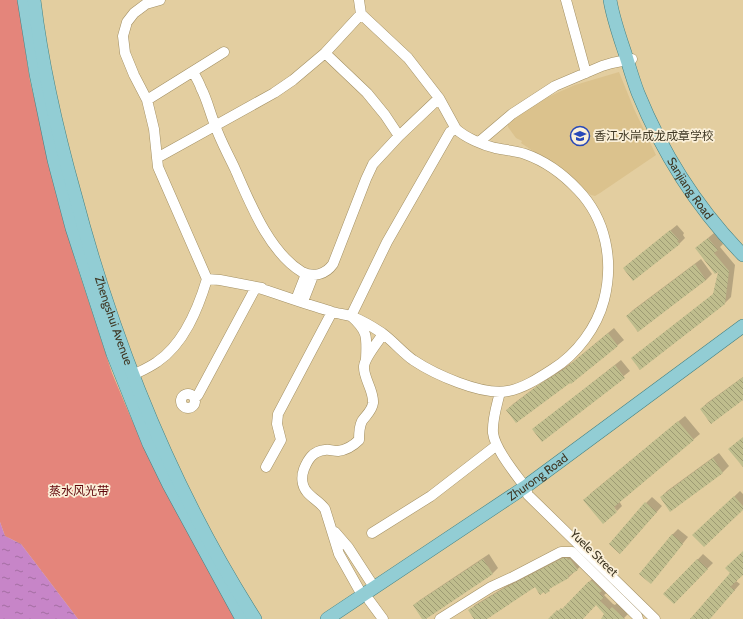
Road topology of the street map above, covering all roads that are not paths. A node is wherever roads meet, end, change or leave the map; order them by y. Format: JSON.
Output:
{"nodes":[{"id":1,"x":24,"y":0,"type":"edge"},
{"id":2,"x":34,"y":0,"type":"edge"},
{"id":3,"x":160,"y":0,"type":"edge"},
{"id":4,"x":360,"y":0,"type":"edge"},
{"id":5,"x":566,"y":0,"type":"edge"},
{"id":6,"x":610,"y":0,"type":"edge"},
{"id":7,"x":616,"y":0,"type":"edge"},
{"id":8,"x":361,"y":14,"type":"junction"},
{"id":9,"x":224,"y":52,"type":"dead end"},
{"id":10,"x":325,"y":53,"type":"junction"},
{"id":11,"x":629,"y":60,"type":"junction"},
{"id":12,"x":193,"y":72,"type":"junction"},
{"id":13,"x":586,"y":73,"type":"junction"},
{"id":14,"x":439,"y":98,"type":"junction"},
{"id":15,"x":147,"y":100,"type":"junction"},
{"id":16,"x":215,"y":126,"type":"junction"},
{"id":17,"x":456,"y":129,"type":"junction"},
{"id":18,"x":400,"y":136,"type":"junction"},
{"id":19,"x":479,"y":142,"type":"junction"},
{"id":20,"x":157,"y":158,"type":"junction"},
{"id":21,"x":743,"y":247,"type":"edge"},
{"id":22,"x":743,"y":255,"type":"edge"},
{"id":23,"x":310,"y":275,"type":"junction"},
{"id":24,"x":207,"y":279,"type":"junction"},
{"id":25,"x":256,"y":287,"type":"junction"},
{"id":26,"x":300,"y":299,"type":"junction"},
{"id":27,"x":332,"y":312,"type":"junction"},
{"id":28,"x":351,"y":316,"type":"junction"},
{"id":29,"x":368,"y":325,"type":"junction"},
{"id":30,"x":743,"y":326,"type":"edge"},
{"id":31,"x":383,"y":334,"type":"junction"},
{"id":32,"x":743,"y":338,"type":"edge"},
{"id":33,"x":404,"y":352,"type":"junction"},
{"id":34,"x":368,"y":357,"type":"junction"},
{"id":35,"x":133,"y":375,"type":"junction"},
{"id":36,"x":500,"y":392,"type":"junction"},
{"id":37,"x":195,"y":398,"type":"dead end"},
{"id":38,"x":497,"y":445,"type":"junction"},
{"id":39,"x":266,"y":467,"type":"dead end"},
{"id":40,"x":528,"y":491,"type":"junction"},
{"id":41,"x":332,"y":529,"type":"junction"},
{"id":42,"x":372,"y":533,"type":"dead end"},
{"id":43,"x":374,"y":587,"type":"junction"},
{"id":44,"x":366,"y":597,"type":"junction"},
{"id":45,"x":242,"y":619,"type":"edge"},
{"id":46,"x":255,"y":619,"type":"edge"},
{"id":47,"x":327,"y":619,"type":"edge"},
{"id":48,"x":340,"y":619,"type":"edge"},
{"id":49,"x":383,"y":619,"type":"edge"},
{"id":50,"x":440,"y":619,"type":"edge"},
{"id":51,"x":638,"y":619,"type":"edge"},
{"id":52,"x":655,"y":619,"type":"edge"},
{"id":53,"x":662,"y":619,"type":"edge"}],
"edges":[{"from":1,"to":45,"type":"main road","name":"Zhengshui Avenue"},
{"from":2,"to":35,"type":"main road","name":"Zhengshui Avenue"},
{"from":3,"to":15,"type":"street"},
{"from":4,"to":8,"type":"street"},
{"from":5,"to":13,"type":"street"},
{"from":6,"to":11,"type":"main road","name":"Sanjiang Road"},
{"from":7,"to":11,"type":"main road","name":"Sanjiang Road"},
{"from":8,"to":10,"type":"street"},
{"from":8,"to":14,"type":"street"},
{"from":9,"to":12,"type":"street"},
{"from":10,"to":16,"type":"street"},
{"from":10,"to":18,"type":"street"},
{"from":11,"to":13,"type":"street"},
{"from":11,"to":21,"type":"main road","name":"Sanjiang Road"},
{"from":11,"to":22,"type":"main road","name":"Sanjiang Road"},
{"from":12,"to":15,"type":"street"},
{"from":12,"to":16,"type":"street"},
{"from":13,"to":19,"type":"street"},
{"from":14,"to":17,"type":"street"},
{"from":14,"to":18,"type":"street"},
{"from":15,"to":20,"type":"street"},
{"from":16,"to":20,"type":"street"},
{"from":16,"to":23,"type":"street"},
{"from":17,"to":19,"type":"street"},
{"from":17,"to":28,"type":"street"},
{"from":18,"to":23,"type":"street"},
{"from":19,"to":36,"type":"street"},
{"from":20,"to":24,"type":"street"},
{"from":23,"to":26,"type":"street"},
{"from":24,"to":25,"type":"street"},
{"from":24,"to":35,"type":"street"},
{"from":25,"to":26,"type":"street"},
{"from":25,"to":37,"type":"street"},
{"from":26,"to":27,"type":"street"},
{"from":27,"to":28,"type":"street"},
{"from":27,"to":39,"type":"street"},
{"from":28,"to":29,"type":"street"},
{"from":28,"to":34,"type":"street"},
{"from":29,"to":31,"type":"street"},
{"from":29,"to":34,"type":"street"},
{"from":30,"to":40,"type":"main road","name":"Zhurong Road"},
{"from":31,"to":33,"type":"street"},
{"from":31,"to":34,"type":"street"},
{"from":32,"to":40,"type":"main road","name":"Zhurong Road"},
{"from":33,"to":34,"type":"street"},
{"from":33,"to":36,"type":"street"},
{"from":34,"to":41,"type":"street"},
{"from":35,"to":46,"type":"main road","name":"Zhengshui Avenue"},
{"from":36,"to":38,"type":"street"},
{"from":38,"to":40,"type":"street"},
{"from":38,"to":42,"type":"street"},
{"from":40,"to":43,"type":"main road","name":"Zhurong Road"},
{"from":40,"to":44,"type":"main road","name":"Zhurong Road"},
{"from":40,"to":52,"type":"street"},
{"from":40,"to":53,"type":"street","name":"Yuele Street"},
{"from":41,"to":43,"type":"street"},
{"from":41,"to":44,"type":"street"},
{"from":43,"to":44,"type":"main road","name":"Zhurong Road"},
{"from":44,"to":47,"type":"main road","name":"Zhurong Road"},
{"from":44,"to":48,"type":"main road","name":"Zhurong Road"},
{"from":44,"to":49,"type":"street"},
{"from":50,"to":51,"type":"street"}]}
